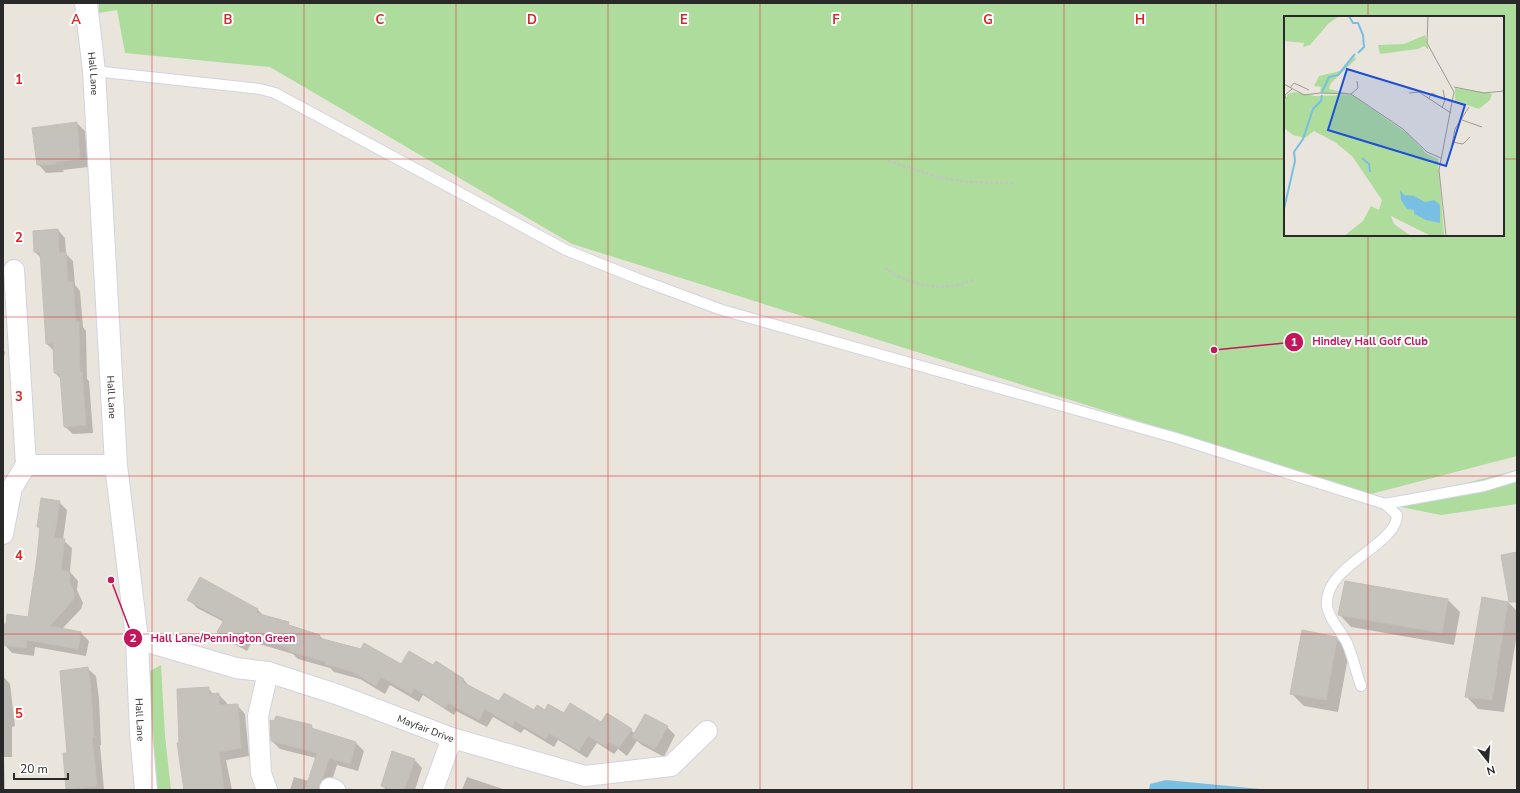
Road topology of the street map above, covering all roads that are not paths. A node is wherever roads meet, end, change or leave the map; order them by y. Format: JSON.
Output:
{"nodes":[{"id":1,"x":86,"y":3,"type":"edge"},
{"id":2,"x":94,"y":71,"type":"junction"},
{"id":3,"x":14,"y":270,"type":"dead end"},
{"id":4,"x":9,"y":307,"type":"edge"},
{"id":5,"x":26,"y":465,"type":"junction"},
{"id":6,"x":116,"y":465,"type":"junction"},
{"id":7,"x":1517,"y":476,"type":"edge"},
{"id":8,"x":1385,"y":504,"type":"junction"},
{"id":9,"x":3,"y":534,"type":"edge"},
{"id":10,"x":137,"y":639,"type":"junction"},
{"id":11,"x":268,"y":672,"type":"junction"},
{"id":12,"x":1361,"y":686,"type":"dead end"},
{"id":13,"x":707,"y":730,"type":"dead end"},
{"id":14,"x":452,"y":738,"type":"junction"},
{"id":15,"x":584,"y":783,"type":"edge"},
{"id":16,"x":146,"y":790,"type":"edge"},
{"id":17,"x":267,"y":790,"type":"edge"},
{"id":18,"x":434,"y":790,"type":"edge"}],
"edges":[{"from":1,"to":2,"type":"street","name":"Hall Lane"},
{"from":2,"to":6,"type":"street","name":"Hall Lane"},
{"from":2,"to":8,"type":"lane"},
{"from":3,"to":4,"type":"street"},
{"from":4,"to":5,"type":"street"},
{"from":5,"to":6,"type":"street"},
{"from":5,"to":9,"type":"street"},
{"from":6,"to":10,"type":"street","name":"Hall Lane"},
{"from":7,"to":8,"type":"lane"},
{"from":8,"to":12,"type":"lane"},
{"from":10,"to":11,"type":"street","name":"Mayfair Drive"},
{"from":10,"to":16,"type":"street","name":"Hall Lane"},
{"from":11,"to":14,"type":"street","name":"Mayfair Drive"},
{"from":11,"to":17,"type":"street"},
{"from":13,"to":15,"type":"street","name":"Mayfair Drive"},
{"from":14,"to":15,"type":"street","name":"Mayfair Drive"},
{"from":14,"to":18,"type":"street"}]}
